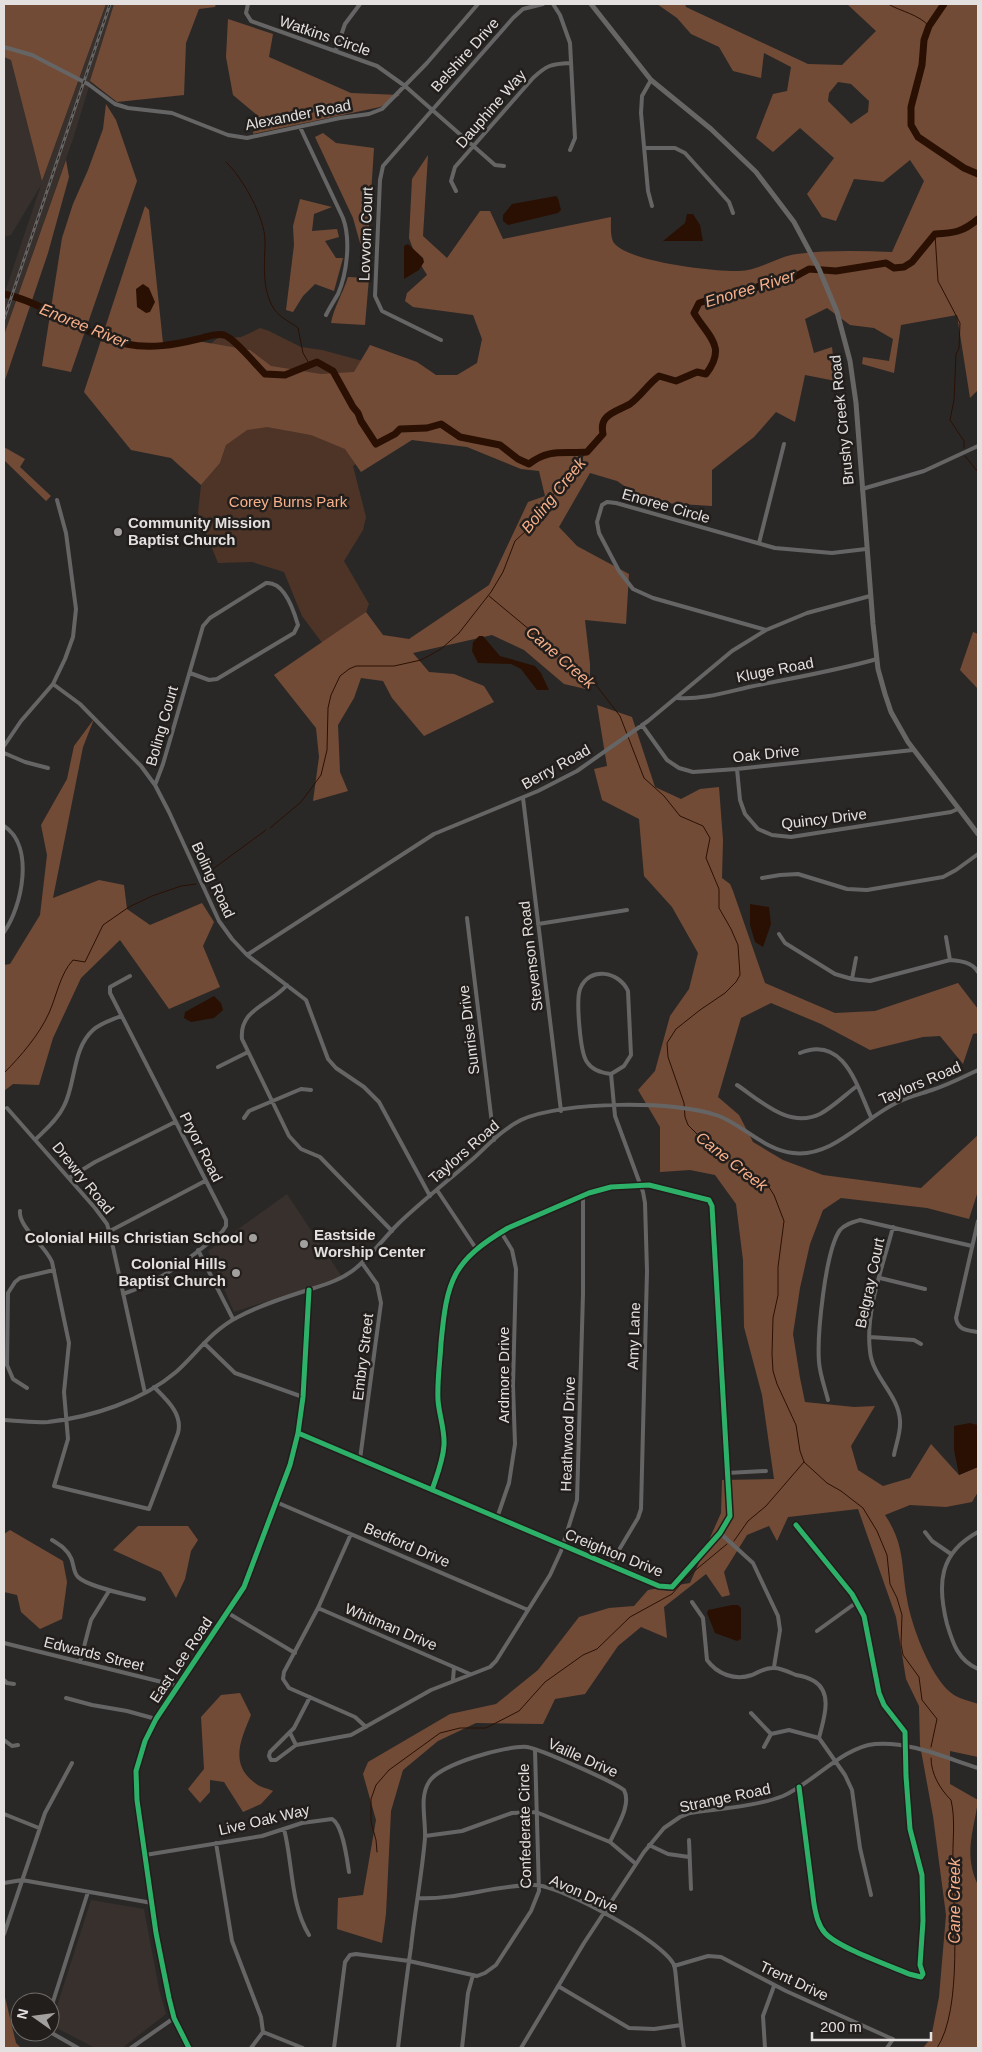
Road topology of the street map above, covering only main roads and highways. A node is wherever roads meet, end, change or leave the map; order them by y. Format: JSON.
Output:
{"nodes":[{"id":1,"x":591,"y":4,"type":"edge"},
{"id":2,"x":978,"y":834,"type":"edge"}],
"edges":[{"from":1,"to":2,"type":"main road","name":"Brushy Creek Road"}]}
